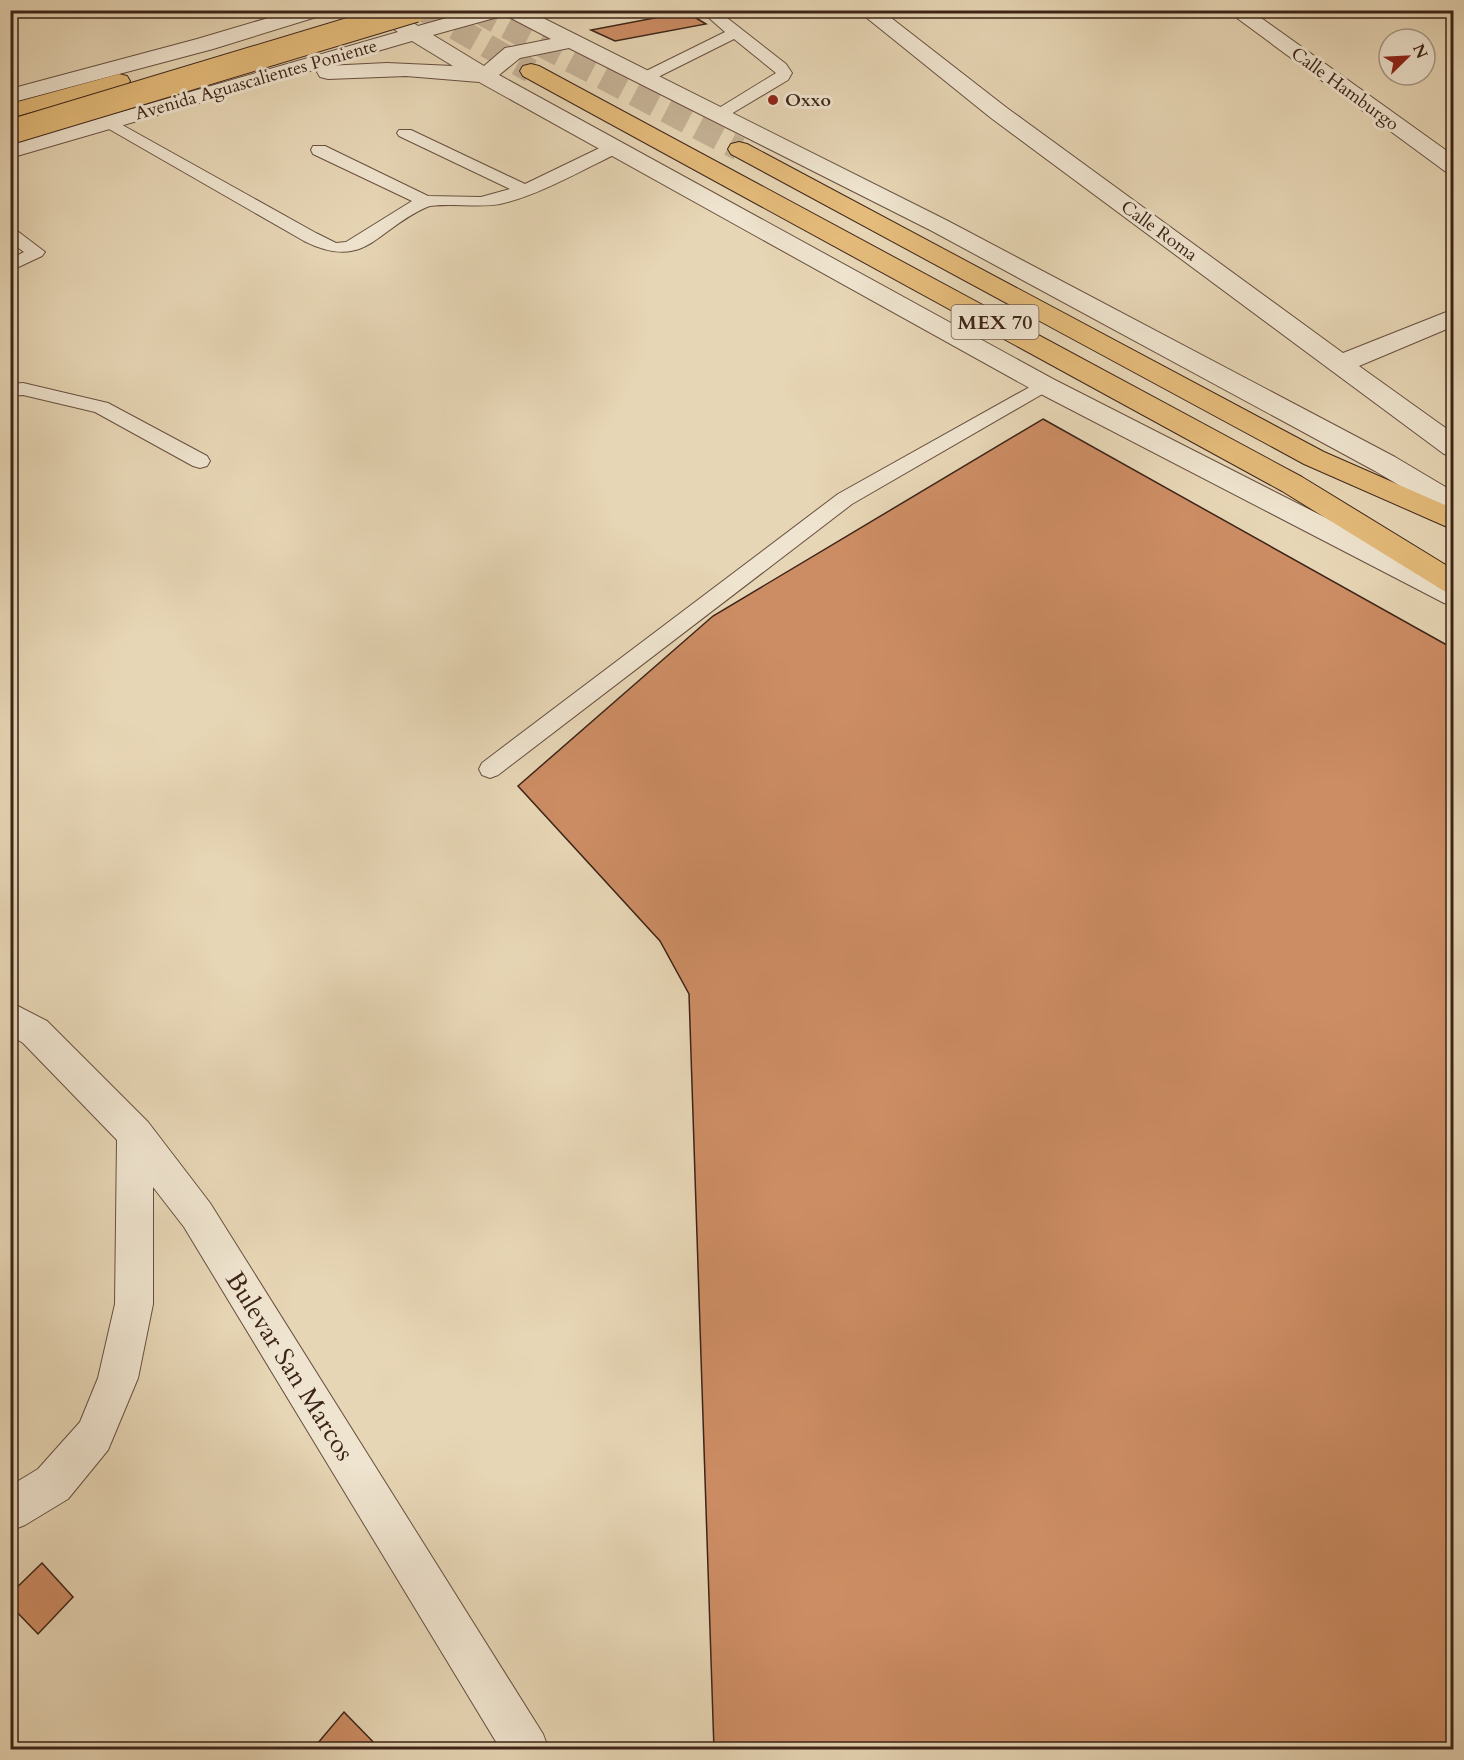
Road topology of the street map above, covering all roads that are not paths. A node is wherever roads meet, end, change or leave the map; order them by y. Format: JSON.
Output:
{"nodes":[{"id":1,"x":266,"y":10,"type":"edge"},
{"id":2,"x":318,"y":10,"type":"edge"},
{"id":3,"x":357,"y":10,"type":"edge"},
{"id":4,"x":377,"y":10,"type":"edge"},
{"id":5,"x":501,"y":10,"type":"edge"},
{"id":6,"x":510,"y":10,"type":"edge"},
{"id":7,"x":707,"y":10,"type":"edge"},
{"id":8,"x":867,"y":10,"type":"edge"},
{"id":9,"x":1236,"y":10,"type":"edge"},
{"id":10,"x":416,"y":22,"type":"edge"},
{"id":11,"x":736,"y":33,"type":"junction"},
{"id":12,"x":570,"y":41,"type":"junction"},
{"id":13,"x":206,"y":44,"type":"junction"},
{"id":14,"x":531,"y":70,"type":"tunnel mouth"},
{"id":15,"x":485,"y":76,"type":"junction"},
{"id":16,"x":646,"y":77,"type":"junction"},
{"id":17,"x":263,"y":78,"type":"junction"},
{"id":18,"x":10,"y":96,"type":"edge"},
{"id":19,"x":10,"y":111,"type":"edge"},
{"id":20,"x":720,"y":114,"type":"junction"},
{"id":21,"x":108,"y":122,"type":"junction"},
{"id":22,"x":10,"y":132,"type":"edge"},
{"id":23,"x":405,"y":133,"type":"dead end"},
{"id":24,"x":616,"y":147,"type":"junction"},
{"id":25,"x":739,"y":149,"type":"tunnel mouth"},
{"id":26,"x":319,"y":150,"type":"dead end"},
{"id":27,"x":10,"y":151,"type":"edge"},
{"id":28,"x":1454,"y":167,"type":"edge"},
{"id":29,"x":525,"y":190,"type":"junction"},
{"id":30,"x":424,"y":201,"type":"junction"},
{"id":31,"x":10,"y":234,"type":"edge"},
{"id":32,"x":10,"y":266,"type":"edge"},
{"id":33,"x":1454,"y":317,"type":"edge"},
{"id":34,"x":1340,"y":364,"type":"junction"},
{"id":35,"x":1044,"y":384,"type":"junction"},
{"id":36,"x":10,"y":390,"type":"edge"},
{"id":37,"x":1454,"y":448,"type":"edge"},
{"id":38,"x":200,"y":461,"type":"dead end"},
{"id":39,"x":1454,"y":505,"type":"edge"},
{"id":40,"x":1454,"y":520,"type":"edge"},
{"id":41,"x":1454,"y":584,"type":"edge"},
{"id":42,"x":1454,"y":596,"type":"edge"},
{"id":43,"x":490,"y":769,"type":"dead end"},
{"id":44,"x":10,"y":1017,"type":"edge"},
{"id":45,"x":135,"y":1134,"type":"junction"},
{"id":46,"x":10,"y":1510,"type":"edge"},
{"id":47,"x":527,"y":1749,"type":"edge"}],
"edges":[{"from":1,"to":13,"type":"street"},
{"from":2,"to":13,"type":"street"},
{"from":3,"to":19,"type":"main road","name":"Avenida Aguascalientes Poniente"},
{"from":4,"to":10,"type":"street","number":"MEX 70"},
{"from":5,"to":10,"type":"street","name":"Avenida Aguascalientes Poniente"},
{"from":6,"to":12,"type":"street","number":"MEX 70"},
{"from":7,"to":11,"type":"lane"},
{"from":8,"to":34,"type":"street","name":"Calle Roma"},
{"from":9,"to":28,"type":"street","name":"Calle Hamburgo"},
{"from":10,"to":15,"type":"street","number":"MEX 70"},
{"from":10,"to":17,"type":"street","name":"Avenida Aguascalientes Poniente"},
{"from":10,"to":22,"type":"main road","name":"Avenida Aguascalientes Poniente","bridge":true},
{"from":11,"to":16,"type":"lane"},
{"from":11,"to":20,"type":"lane"},
{"from":12,"to":15,"type":"street"},
{"from":12,"to":16,"type":"street","number":"MEX 70"},
{"from":13,"to":17,"type":"street"},
{"from":13,"to":18,"type":"street"},
{"from":14,"to":41,"type":"main road","number":"MEX 70"},
{"from":15,"to":17,"type":"street"},
{"from":15,"to":24,"type":"street","number":"MEX 70"},
{"from":16,"to":20,"type":"street","number":"MEX 70"},
{"from":17,"to":21,"type":"street","name":"Avenida Aguascalientes Poniente"},
{"from":20,"to":39,"type":"street","number":"MEX 70"},
{"from":21,"to":27,"type":"street","name":"Avenida Aguascalientes Poniente"},
{"from":21,"to":30,"type":"lane"},
{"from":23,"to":29,"type":"lane"},
{"from":24,"to":29,"type":"lane"},
{"from":24,"to":35,"type":"street","number":"MEX 70"},
{"from":25,"to":40,"type":"main road","number":"MEX 70"},
{"from":26,"to":30,"type":"lane"},
{"from":29,"to":30,"type":"lane"},
{"from":31,"to":32,"type":"lane"},
{"from":33,"to":34,"type":"street"},
{"from":34,"to":37,"type":"street","name":"Calle Roma"},
{"from":35,"to":42,"type":"street","number":"MEX 70"},
{"from":35,"to":43,"type":"lane"},
{"from":36,"to":38,"type":"lane"},
{"from":44,"to":45,"type":"street","name":"Bulevar San Marcos"},
{"from":45,"to":46,"type":"street"},
{"from":45,"to":47,"type":"street","name":"Bulevar San Marcos"}]}
